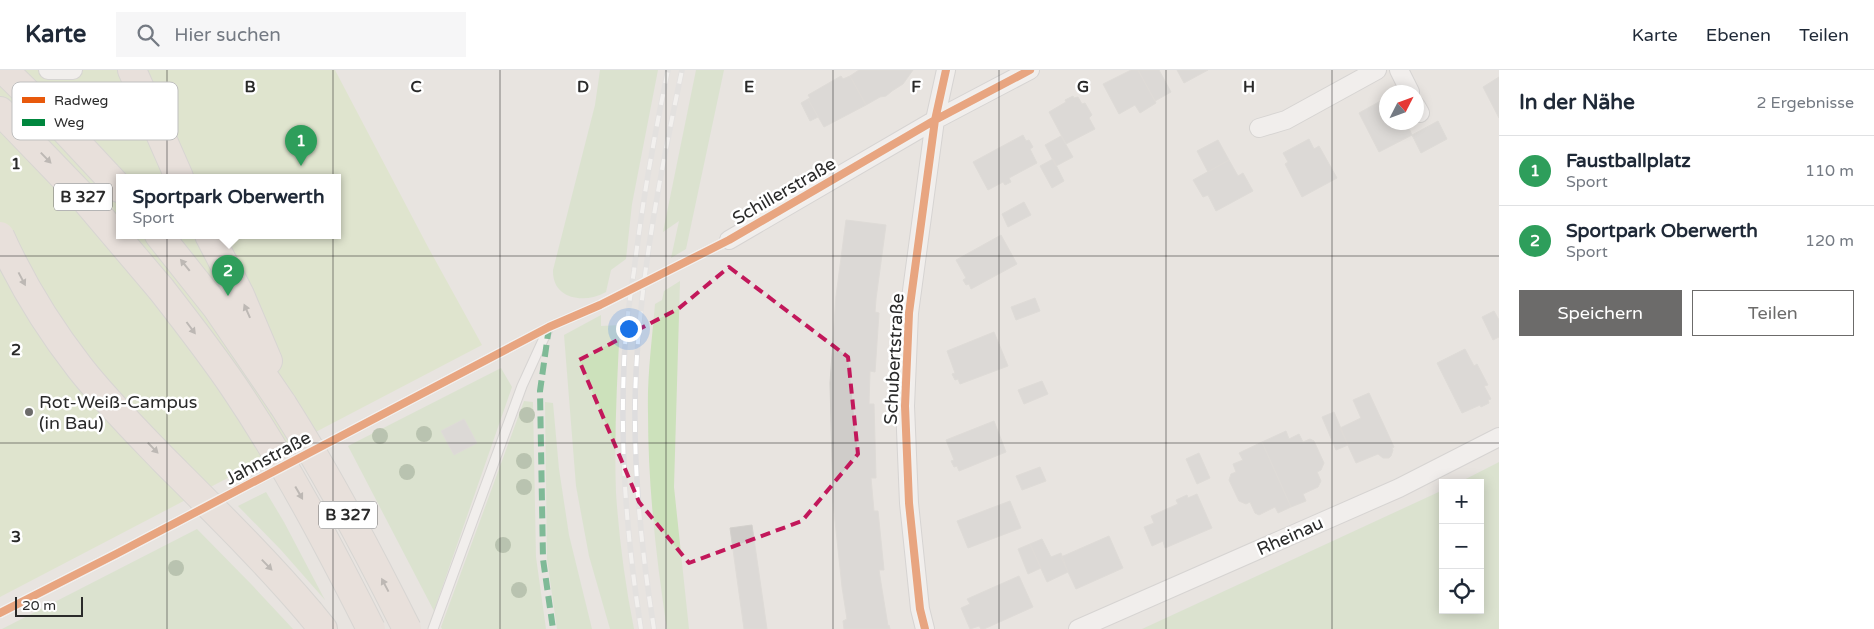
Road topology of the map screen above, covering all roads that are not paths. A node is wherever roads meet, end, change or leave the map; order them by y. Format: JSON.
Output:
{"nodes":[{"id":1,"x":4,"y":70,"type":"edge"},
{"id":2,"x":48,"y":70,"type":"edge"},
{"id":3,"x":73,"y":70,"type":"edge"},
{"id":4,"x":132,"y":70,"type":"edge"},
{"id":5,"x":946,"y":70,"type":"edge"},
{"id":6,"x":1030,"y":70,"type":"edge"},
{"id":7,"x":1377,"y":70,"type":"edge"},
{"id":8,"x":1398,"y":70,"type":"edge"},
{"id":9,"x":16,"y":82,"type":"edge"},
{"id":10,"x":137,"y":82,"type":"edge"},
{"id":11,"x":1406,"y":85,"type":"edge"},
{"id":12,"x":0,"y":111,"type":"edge"},
{"id":13,"x":935,"y":120,"type":"junction"},
{"id":14,"x":12,"y":123,"type":"edge"},
{"id":15,"x":1259,"y":128,"type":"dead end"},
{"id":16,"x":28,"y":140,"type":"edge"},
{"id":17,"x":74,"y":140,"type":"edge"},
{"id":18,"x":163,"y":140,"type":"edge"},
{"id":19,"x":178,"y":174,"type":"edge"},
{"id":20,"x":116,"y":185,"type":"edge"},
{"id":21,"x":116,"y":234,"type":"edge"},
{"id":22,"x":0,"y":236,"type":"edge"},
{"id":23,"x":120,"y":239,"type":"edge"},
{"id":24,"x":163,"y":239,"type":"edge"},
{"id":25,"x":211,"y":239,"type":"edge"},
{"id":26,"x":729,"y":240,"type":"joint"},
{"id":27,"x":549,"y":327,"type":"junction"},
{"id":28,"x":284,"y":405,"type":"junction"},
{"id":29,"x":1499,"y":437,"type":"edge"},
{"id":30,"x":0,"y":613,"type":"edge"},
{"id":31,"x":323,"y":629,"type":"edge"},
{"id":32,"x":371,"y":629,"type":"edge"},
{"id":33,"x":407,"y":629,"type":"edge"},
{"id":34,"x":433,"y":629,"type":"edge"},
{"id":35,"x":925,"y":629,"type":"edge"},
{"id":36,"x":1078,"y":629,"type":"edge"}],
"edges":[{"from":1,"to":9,"type":"highway","number":"B 327"},
{"from":2,"to":3,"type":"street"},
{"from":4,"to":10,"type":"highway"},
{"from":5,"to":13,"type":"street","name":"Schubertstraße"},
{"from":6,"to":13,"type":"street","name":"Schillerstraße"},
{"from":7,"to":15,"type":"street"},
{"from":8,"to":11,"type":"street"},
{"from":12,"to":14,"type":"highway","number":"B 327","one_way":true,"bridge":true},
{"from":13,"to":26,"type":"street","name":"Schillerstraße"},
{"from":13,"to":35,"type":"street","name":"Schubertstraße"},
{"from":16,"to":21,"type":"highway","number":"B 327","one_way":true,"bridge":true},
{"from":17,"to":20,"type":"highway","number":"B 327"},
{"from":18,"to":19,"type":"highway"},
{"from":22,"to":31,"type":"highway","one_way":true,"bridge":true},
{"from":23,"to":32,"type":"highway","number":"B 327","one_way":true,"bridge":true},
{"from":28,"to":24,"type":"highway","number":"B 327","one_way":true},
{"from":28,"to":25,"type":"highway","number":"B 327","one_way":true},
{"from":26,"to":27,"type":"lane","name":"Schillerstraße"},
{"from":27,"to":30,"type":"lane","name":"Jahnstraße"},
{"from":27,"to":34,"type":"lane"},
{"from":33,"to":28,"type":"highway","number":"B 327","one_way":true,"bridge":true},
{"from":29,"to":36,"type":"street","name":"Rheinau"}]}
